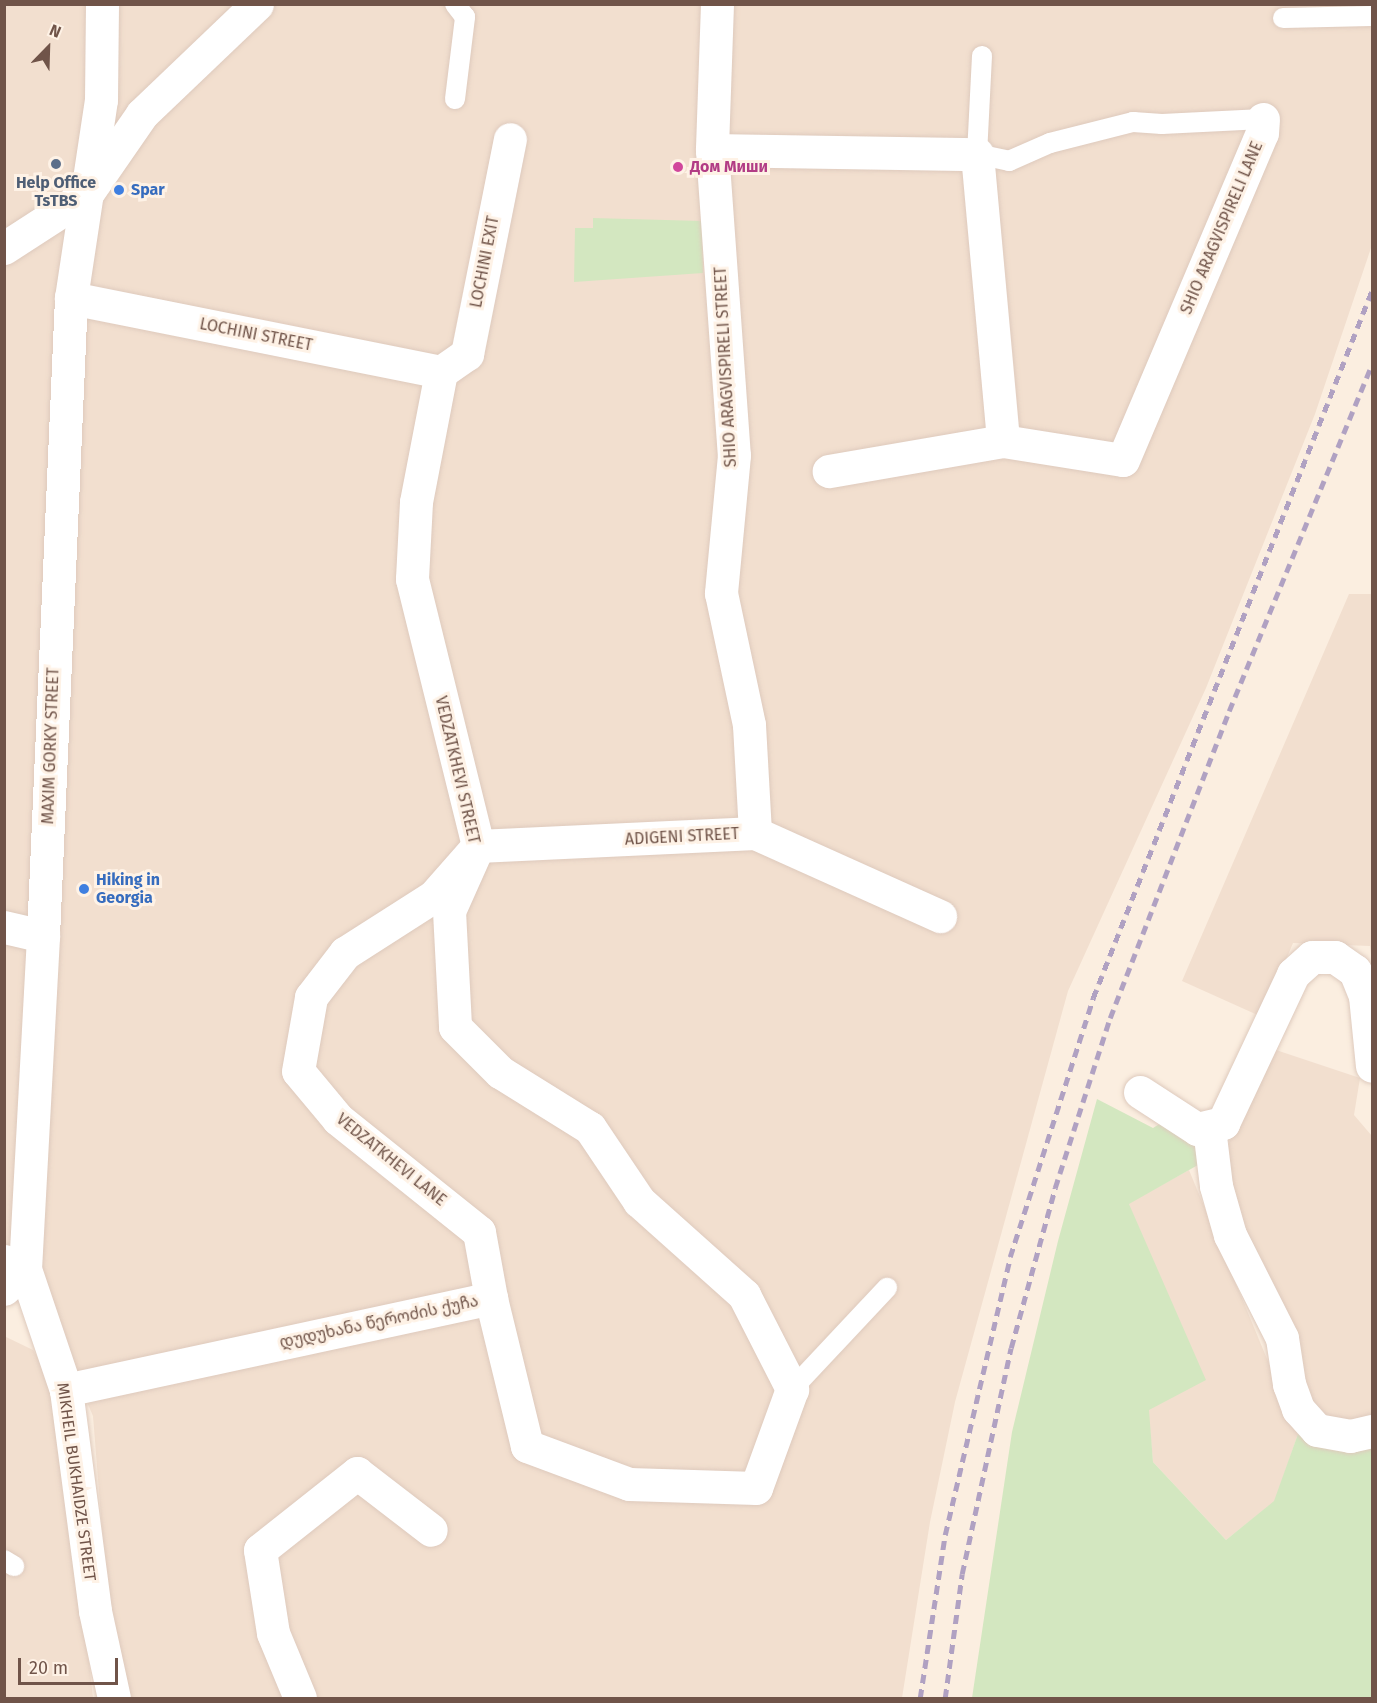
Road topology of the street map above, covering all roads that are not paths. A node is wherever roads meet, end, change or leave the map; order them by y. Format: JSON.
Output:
{"nodes":[{"id":1,"x":102,"y":4,"type":"edge"},
{"id":2,"x":257,"y":4,"type":"edge"},
{"id":3,"x":455,"y":4,"type":"edge"},
{"id":4,"x":717,"y":4,"type":"edge"},
{"id":5,"x":1372,"y":16,"type":"edge"},
{"id":6,"x":1283,"y":18,"type":"dead end"},
{"id":7,"x":982,"y":56,"type":"dead end"},
{"id":8,"x":455,"y":99,"type":"dead end"},
{"id":9,"x":1263,"y":119,"type":"joint"},
{"id":10,"x":510,"y":139,"type":"dead end"},
{"id":11,"x":712,"y":150,"type":"junction"},
{"id":12,"x":977,"y":154,"type":"junction"},
{"id":13,"x":87,"y":195,"type":"junction"},
{"id":14,"x":4,"y":248,"type":"edge"},
{"id":15,"x":70,"y":298,"type":"junction"},
{"id":16,"x":441,"y":372,"type":"junction"},
{"id":17,"x":1002,"y":441,"type":"junction"},
{"id":18,"x":829,"y":471,"type":"dead end"},
{"id":19,"x":755,"y":833,"type":"junction"},
{"id":20,"x":478,"y":846,"type":"junction"},
{"id":21,"x":940,"y":916,"type":"dead end"},
{"id":22,"x":4,"y":927,"type":"edge"},
{"id":23,"x":43,"y":936,"type":"junction"},
{"id":24,"x":1372,"y":1066,"type":"edge"},
{"id":25,"x":1140,"y":1092,"type":"dead end"},
{"id":26,"x":1209,"y":1128,"type":"junction"},
{"id":27,"x":11,"y":1273,"type":"edge"},
{"id":28,"x":887,"y":1288,"type":"dead end"},
{"id":29,"x":491,"y":1298,"type":"junction"},
{"id":30,"x":792,"y":1389,"type":"junction"},
{"id":31,"x":66,"y":1390,"type":"junction"},
{"id":32,"x":1372,"y":1431,"type":"edge"},
{"id":33,"x":431,"y":1530,"type":"dead end"},
{"id":34,"x":114,"y":1698,"type":"edge"},
{"id":35,"x":300,"y":1698,"type":"edge"}],
"edges":[{"from":1,"to":13,"type":"street","name":"MAXIM GORKY STREET"},
{"from":2,"to":13,"type":"street"},
{"from":3,"to":8,"type":"lane"},
{"from":4,"to":11,"type":"street","name":"SHIO ARAGVISPIRELI STREET"},
{"from":5,"to":6,"type":"lane"},
{"from":7,"to":12,"type":"lane"},
{"from":9,"to":12,"type":"lane","name":"SHIO ARAGVISPIRELI LANE"},
{"from":9,"to":17,"type":"street","name":"SHIO ARAGVISPIRELI LANE"},
{"from":10,"to":16,"type":"street","name":"LOCHINI EXIT"},
{"from":11,"to":12,"type":"street","name":"SHIO ARAGVISPIRELI LANE"},
{"from":11,"to":19,"type":"street","name":"SHIO ARAGVISPIRELI STREET"},
{"from":12,"to":17,"type":"street"},
{"from":13,"to":14,"type":"street"},
{"from":13,"to":15,"type":"street","name":"MAXIM GORKY STREET"},
{"from":15,"to":16,"type":"street","name":"LOCHINI STREET"},
{"from":15,"to":23,"type":"street","name":"MAXIM GORKY STREET"},
{"from":16,"to":20,"type":"street","name":"VEDZATKHEVI STREET"},
{"from":17,"to":18,"type":"street","name":"SHIO ARAGVISPIRELI LANE"},
{"from":19,"to":20,"type":"street","name":"ADIGENI STREET"},
{"from":19,"to":21,"type":"street","name":"ADIGENI STREET"},
{"from":20,"to":29,"type":"street","name":"VEDZATKHEVI LANE"},
{"from":20,"to":30,"type":"street","name":"VEDZATKHEVI STREET"},
{"from":22,"to":23,"type":"street"},
{"from":23,"to":27,"type":"street","name":"MAXIM GORKY STREET"},
{"from":24,"to":26,"type":"street"},
{"from":25,"to":26,"type":"street"},
{"from":26,"to":32,"type":"street"},
{"from":27,"to":31,"type":"street","name":"MIKHEIL BUKHAIDZE STREET"},
{"from":28,"to":30,"type":"lane"},
{"from":29,"to":30,"type":"street","name":"დუდუხანა წეროძის ქუჩა"},
{"from":29,"to":31,"type":"street","name":"დუდუხანა წეროძის ქუჩა"},
{"from":31,"to":34,"type":"street","name":"MIKHEIL BUKHAIDZE STREET"},
{"from":33,"to":35,"type":"street"}]}
